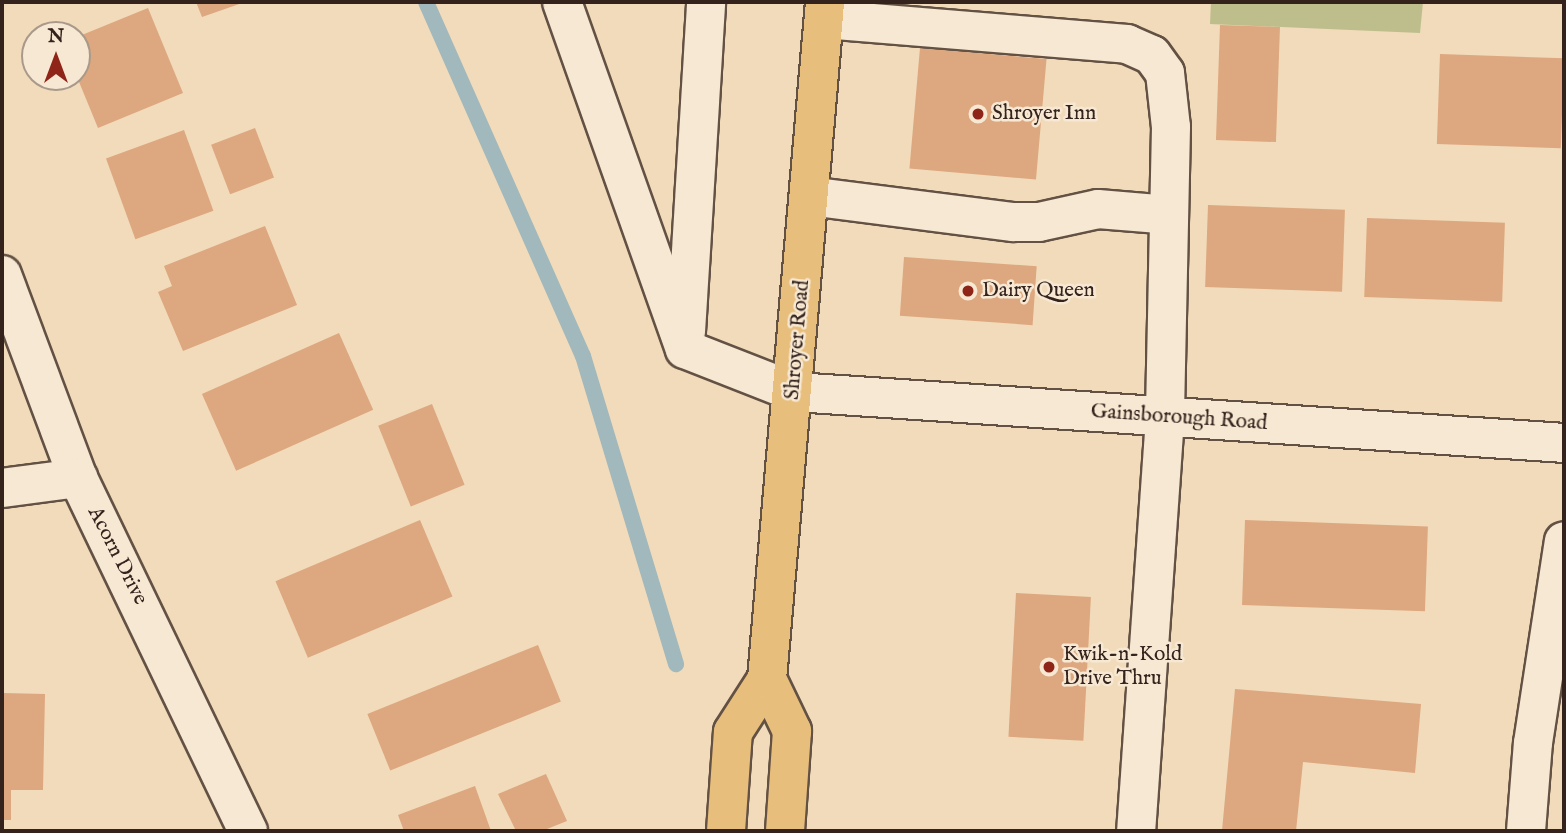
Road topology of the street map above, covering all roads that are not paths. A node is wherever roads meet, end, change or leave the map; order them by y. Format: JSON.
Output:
{"nodes":[{"id":1,"x":562,"y":2,"type":"edge"},
{"id":2,"x":706,"y":2,"type":"edge"},
{"id":3,"x":824,"y":10,"type":"edge"},
{"id":4,"x":809,"y":196,"type":"junction"},
{"id":5,"x":1169,"y":215,"type":"junction"},
{"id":6,"x":2,"y":275,"type":"edge"},
{"id":7,"x":685,"y":349,"type":"junction"},
{"id":8,"x":794,"y":392,"type":"junction"},
{"id":9,"x":1165,"y":418,"type":"junction"},
{"id":10,"x":1564,"y":443,"type":"edge"},
{"id":11,"x":78,"y":478,"type":"junction"},
{"id":12,"x":2,"y":488,"type":"edge"},
{"id":13,"x":1564,"y":541,"type":"edge"},
{"id":14,"x":767,"y":679,"type":"junction"},
{"id":15,"x":248,"y":831,"type":"edge"},
{"id":16,"x":726,"y":831,"type":"edge"},
{"id":17,"x":785,"y":831,"type":"edge"},
{"id":18,"x":1136,"y":831,"type":"edge"},
{"id":19,"x":1526,"y":831,"type":"edge"}],
"edges":[{"from":1,"to":7,"type":"street"},
{"from":2,"to":7,"type":"street"},
{"from":3,"to":4,"type":"main road","name":"Shroyer Road"},
{"from":3,"to":5,"type":"street"},
{"from":4,"to":5,"type":"street"},
{"from":4,"to":8,"type":"main road","name":"Shroyer Road"},
{"from":5,"to":9,"type":"street"},
{"from":6,"to":11,"type":"street","name":"Acorn Drive"},
{"from":7,"to":8,"type":"street","name":"Gainsborough Road"},
{"from":8,"to":9,"type":"street","name":"Gainsborough Road"},
{"from":8,"to":14,"type":"main road","name":"Shroyer Road"},
{"from":9,"to":10,"type":"street","name":"Gainsborough Road"},
{"from":9,"to":18,"type":"street"},
{"from":11,"to":12,"type":"street"},
{"from":11,"to":15,"type":"street","name":"Acorn Drive"},
{"from":13,"to":19,"type":"street"},
{"from":14,"to":16,"type":"main road","name":"Shroyer Road"},
{"from":14,"to":17,"type":"main road"}]}
